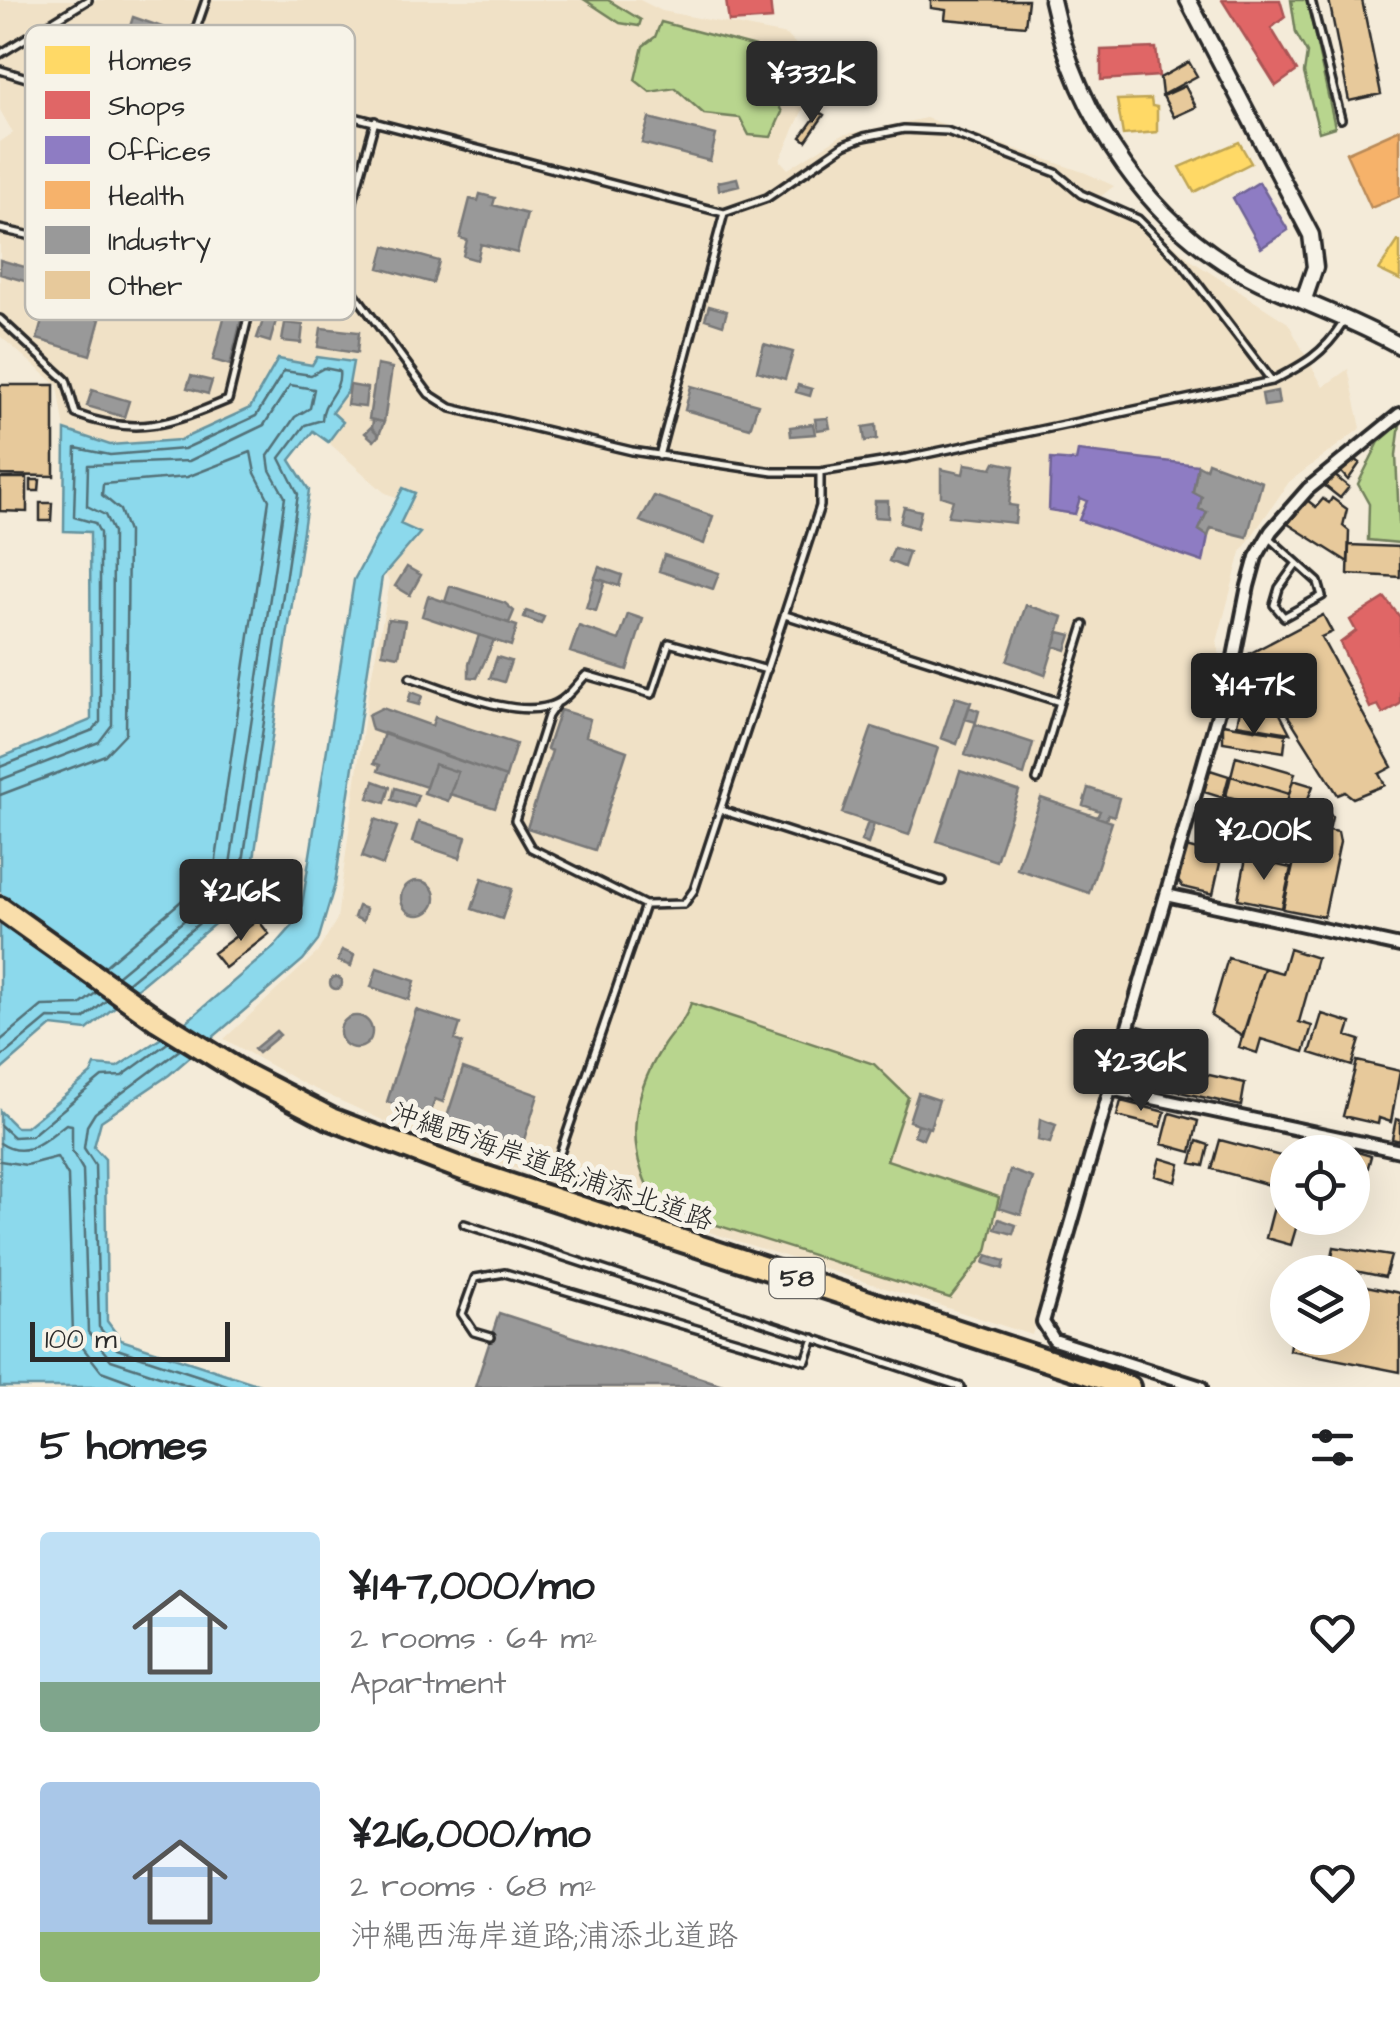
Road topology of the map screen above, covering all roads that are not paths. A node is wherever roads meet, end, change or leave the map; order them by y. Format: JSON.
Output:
{"nodes":[{"id":1,"x":88,"y":0,"type":"edge"},
{"id":2,"x":206,"y":0,"type":"edge"},
{"id":3,"x":1052,"y":0,"type":"edge"},
{"id":4,"x":1188,"y":0,"type":"edge"},
{"id":5,"x":1311,"y":0,"type":"edge"},
{"id":6,"x":47,"y":25,"type":"edge"},
{"id":7,"x":197,"y":25,"type":"edge"},
{"id":8,"x":25,"y":39,"type":"edge"},
{"id":9,"x":0,"y":54,"type":"edge"},
{"id":10,"x":0,"y":70,"type":"edge"},
{"id":11,"x":25,"y":78,"type":"edge"},
{"id":12,"x":355,"y":115,"type":"edge"},
{"id":13,"x":1340,"y":119,"type":"dead end"},
{"id":14,"x":375,"y":120,"type":"junction"},
{"id":15,"x":355,"y":194,"type":"edge"},
{"id":16,"x":724,"y":213,"type":"junction"},
{"id":17,"x":0,"y":229,"type":"edge"},
{"id":18,"x":25,"y":234,"type":"edge"},
{"id":19,"x":355,"y":293,"type":"edge"},
{"id":20,"x":1304,"y":299,"type":"junction"},
{"id":21,"x":1347,"y":316,"type":"junction"},
{"id":22,"x":0,"y":319,"type":"edge"},
{"id":23,"x":248,"y":320,"type":"edge"},
{"id":24,"x":1400,"y":346,"type":"edge"},
{"id":25,"x":1272,"y":381,"type":"junction"},
{"id":26,"x":1400,"y":414,"type":"edge"},
{"id":27,"x":659,"y":456,"type":"junction"},
{"id":28,"x":820,"y":472,"type":"junction"},
{"id":29,"x":1268,"y":537,"type":"junction"},
{"id":30,"x":1297,"y":563,"type":"junction"},
{"id":31,"x":784,"y":615,"type":"junction"},
{"id":32,"x":1084,"y":625,"type":"dead end"},
{"id":33,"x":766,"y":670,"type":"junction"},
{"id":34,"x":410,"y":677,"type":"dead end"},
{"id":35,"x":1060,"y":702,"type":"junction"},
{"id":36,"x":557,"y":703,"type":"junction"},
{"id":37,"x":1037,"y":780,"type":"dead end"},
{"id":38,"x":721,"y":810,"type":"junction"},
{"id":39,"x":942,"y":881,"type":"dead end"},
{"id":40,"x":1166,"y":895,"type":"junction"},
{"id":41,"x":645,"y":904,"type":"junction"},
{"id":42,"x":0,"y":908,"type":"edge"},
{"id":43,"x":1400,"y":946,"type":"edge"},
{"id":44,"x":1111,"y":1089,"type":"junction"},
{"id":45,"x":1400,"y":1151,"type":"edge"},
{"id":46,"x":556,"y":1168,"type":"dead end"},
{"id":47,"x":464,"y":1224,"type":"dead end"},
{"id":48,"x":491,"y":1337,"type":"dead end"},
{"id":49,"x":814,"y":1338,"type":"junction"},
{"id":50,"x":961,"y":1387,"type":"edge"},
{"id":51,"x":1129,"y":1387,"type":"edge"},
{"id":52,"x":1201,"y":1387,"type":"edge"}],
"edges":[{"from":1,"to":6,"type":"lane"},
{"from":2,"to":7,"type":"lane"},
{"from":3,"to":20,"type":"street"},
{"from":4,"to":20,"type":"street"},
{"from":5,"to":13,"type":"lane"},
{"from":8,"to":9,"type":"lane"},
{"from":10,"to":11,"type":"lane"},
{"from":12,"to":14,"type":"lane"},
{"from":14,"to":15,"type":"lane"},
{"from":14,"to":16,"type":"lane"},
{"from":16,"to":25,"type":"lane"},
{"from":16,"to":27,"type":"lane"},
{"from":17,"to":18,"type":"lane"},
{"from":19,"to":27,"type":"lane"},
{"from":20,"to":21,"type":"street"},
{"from":21,"to":24,"type":"street"},
{"from":21,"to":25,"type":"lane"},
{"from":22,"to":23,"type":"lane"},
{"from":25,"to":28,"type":"lane"},
{"from":26,"to":29,"type":"street"},
{"from":27,"to":28,"type":"lane"},
{"from":28,"to":31,"type":"lane"},
{"from":29,"to":30,"type":"lane"},
{"from":29,"to":40,"type":"street"},
{"from":30,"to":30,"type":"lane"},
{"from":31,"to":33,"type":"lane"},
{"from":31,"to":35,"type":"lane"},
{"from":32,"to":35,"type":"lane"},
{"from":33,"to":36,"type":"lane"},
{"from":33,"to":38,"type":"lane"},
{"from":34,"to":36,"type":"lane"},
{"from":35,"to":37,"type":"lane"},
{"from":36,"to":41,"type":"lane"},
{"from":38,"to":39,"type":"lane"},
{"from":38,"to":41,"type":"lane"},
{"from":40,"to":43,"type":"street"},
{"from":40,"to":44,"type":"street"},
{"from":41,"to":46,"type":"lane"},
{"from":42,"to":51,"type":"highway","name":"沖縄西海岸道路;浦添北道路","number":"58"},
{"from":44,"to":45,"type":"street"},
{"from":44,"to":52,"type":"street"},
{"from":47,"to":49,"type":"lane"},
{"from":48,"to":49,"type":"lane"},
{"from":49,"to":50,"type":"lane"}]}
